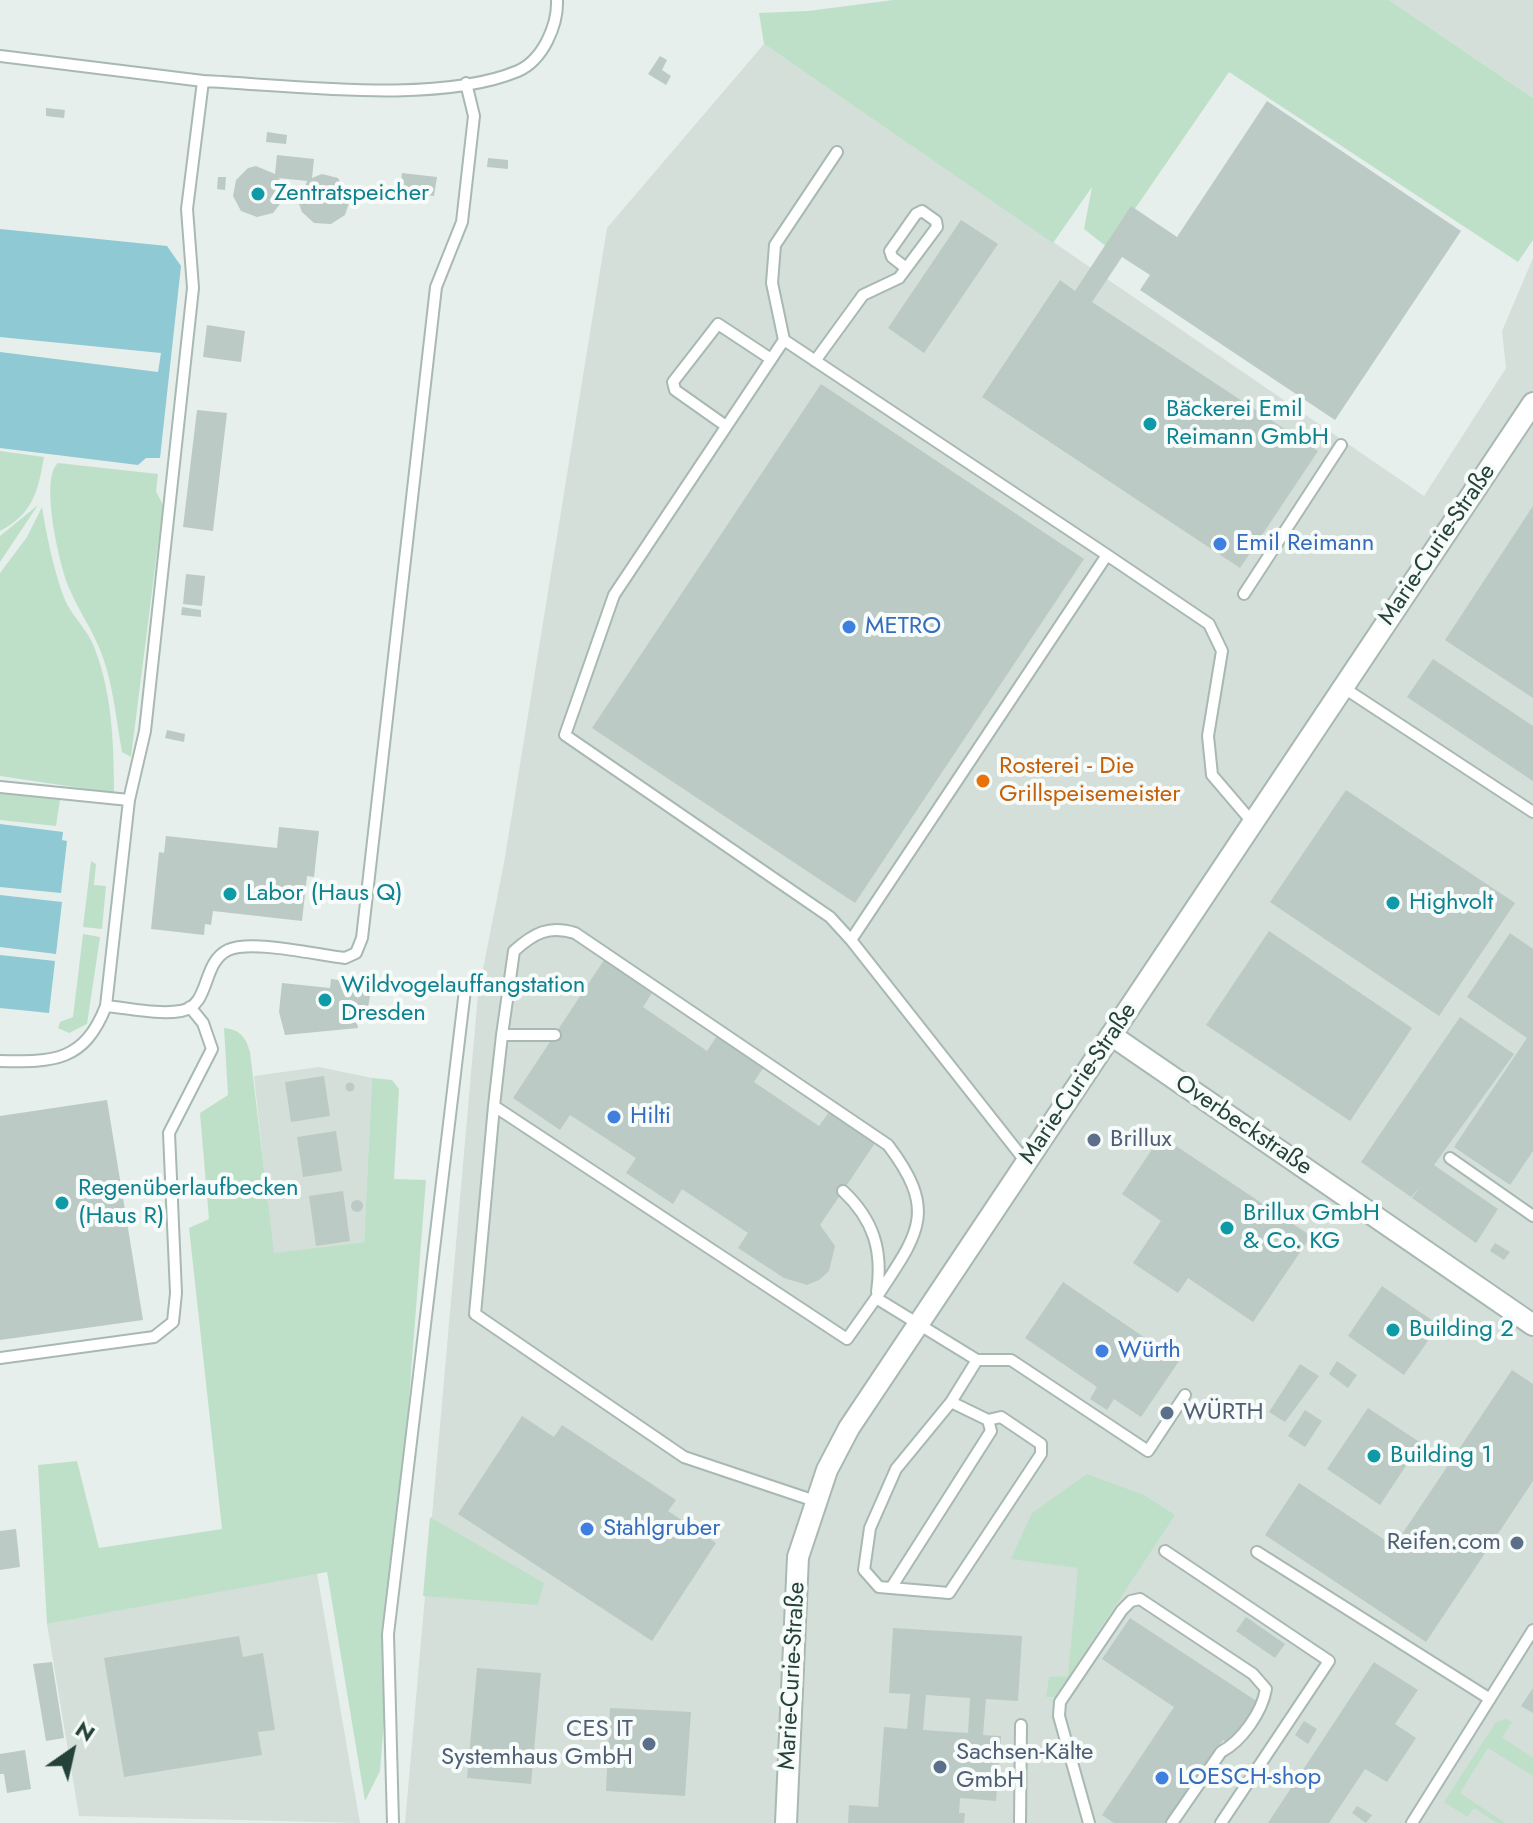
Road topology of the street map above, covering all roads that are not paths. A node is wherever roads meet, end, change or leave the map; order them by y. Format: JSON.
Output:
{"nodes":[{"id":1,"x":557,"y":0,"type":"edge"},
{"id":2,"x":0,"y":56,"type":"edge"},
{"id":3,"x":203,"y":81,"type":"junction"},
{"id":4,"x":466,"y":83,"type":"junction"},
{"id":5,"x":837,"y":152,"type":"dead end"},
{"id":6,"x":906,"y":268,"type":"junction"},
{"id":7,"x":784,"y":340,"type":"junction"},
{"id":8,"x":771,"y":359,"type":"junction"},
{"id":9,"x":815,"y":361,"type":"junction"},
{"id":10,"x":1533,"y":403,"type":"edge"},
{"id":11,"x":726,"y":426,"type":"junction"},
{"id":12,"x":1341,"y":445,"type":"dead end"},
{"id":13,"x":1107,"y":555,"type":"junction"},
{"id":14,"x":1244,"y":594,"type":"dead end"},
{"id":15,"x":1344,"y":688,"type":"junction"},
{"id":16,"x":0,"y":787,"type":"edge"},
{"id":17,"x":129,"y":800,"type":"junction"},
{"id":18,"x":1533,"y":812,"type":"edge"},
{"id":19,"x":1253,"y":823,"type":"junction"},
{"id":20,"x":851,"y":940,"type":"junction"},
{"id":21,"x":465,"y":990,"type":"dead end"},
{"id":22,"x":106,"y":1006,"type":"junction"},
{"id":23,"x":190,"y":1007,"type":"junction"},
{"id":24,"x":502,"y":1035,"type":"junction"},
{"id":25,"x":555,"y":1035,"type":"dead end"},
{"id":26,"x":1111,"y":1035,"type":"junction"},
{"id":27,"x":0,"y":1061,"type":"edge"},
{"id":28,"x":494,"y":1106,"type":"junction"},
{"id":29,"x":1450,"y":1158,"type":"dead end"},
{"id":30,"x":1026,"y":1162,"type":"junction"},
{"id":31,"x":843,"y":1191,"type":"dead end"},
{"id":32,"x":1533,"y":1216,"type":"edge"},
{"id":33,"x":876,"y":1298,"type":"junction"},
{"id":34,"x":1533,"y":1325,"type":"edge"},
{"id":35,"x":917,"y":1326,"type":"junction"},
{"id":36,"x":0,"y":1358,"type":"edge"},
{"id":37,"x":977,"y":1360,"type":"junction"},
{"id":38,"x":1185,"y":1395,"type":"dead end"},
{"id":39,"x":951,"y":1402,"type":"junction"},
{"id":40,"x":988,"y":1420,"type":"junction"},
{"id":41,"x":815,"y":1501,"type":"junction"},
{"id":42,"x":1165,"y":1551,"type":"dead end"},
{"id":43,"x":1257,"y":1552,"type":"dead end"},
{"id":44,"x":891,"y":1588,"type":"junction"},
{"id":45,"x":1533,"y":1630,"type":"edge"},
{"id":46,"x":1490,"y":1699,"type":"junction"},
{"id":47,"x":1021,"y":1725,"type":"dead end"},
{"id":48,"x":393,"y":1823,"type":"edge"},
{"id":49,"x":786,"y":1823,"type":"edge"},
{"id":50,"x":1020,"y":1823,"type":"edge"},
{"id":51,"x":1089,"y":1823,"type":"edge"},
{"id":52,"x":1172,"y":1823,"type":"edge"},
{"id":53,"x":1221,"y":1823,"type":"edge"},
{"id":54,"x":1412,"y":1823,"type":"edge"}],
"edges":[{"from":1,"to":4,"type":"lane"},
{"from":2,"to":3,"type":"lane"},
{"from":3,"to":4,"type":"lane"},
{"from":3,"to":17,"type":"lane"},
{"from":4,"to":23,"type":"lane"},
{"from":5,"to":7,"type":"lane"},
{"from":6,"to":6,"type":"lane"},
{"from":6,"to":9,"type":"lane"},
{"from":7,"to":8,"type":"lane"},
{"from":7,"to":9,"type":"lane"},
{"from":8,"to":11,"type":"lane"},
{"from":8,"to":11,"type":"lane"},
{"from":9,"to":13,"type":"lane"},
{"from":10,"to":15,"type":"street","name":"Marie-Curie-Straße"},
{"from":11,"to":20,"type":"lane"},
{"from":12,"to":14,"type":"lane"},
{"from":13,"to":19,"type":"lane"},
{"from":13,"to":20,"type":"lane"},
{"from":15,"to":18,"type":"lane"},
{"from":15,"to":19,"type":"street","name":"Marie-Curie-Straße"},
{"from":16,"to":17,"type":"lane"},
{"from":17,"to":22,"type":"lane"},
{"from":19,"to":26,"type":"street","name":"Marie-Curie-Straße"},
{"from":20,"to":30,"type":"lane"},
{"from":21,"to":48,"type":"lane"},
{"from":22,"to":23,"type":"lane"},
{"from":22,"to":27,"type":"lane"},
{"from":23,"to":36,"type":"lane"},
{"from":24,"to":25,"type":"lane"},
{"from":24,"to":28,"type":"lane"},
{"from":24,"to":33,"type":"lane"},
{"from":26,"to":30,"type":"street","name":"Marie-Curie-Straße"},
{"from":26,"to":34,"type":"street","name":"Overbeckstraße"},
{"from":28,"to":33,"type":"lane"},
{"from":28,"to":41,"type":"lane"},
{"from":29,"to":32,"type":"lane"},
{"from":30,"to":35,"type":"street","name":"Marie-Curie-Straße"},
{"from":31,"to":33,"type":"lane"},
{"from":33,"to":35,"type":"lane"},
{"from":35,"to":37,"type":"lane"},
{"from":35,"to":41,"type":"street","name":"Marie-Curie-Straße"},
{"from":37,"to":38,"type":"lane"},
{"from":37,"to":39,"type":"lane"},
{"from":39,"to":40,"type":"lane"},
{"from":39,"to":44,"type":"lane"},
{"from":40,"to":44,"type":"lane"},
{"from":40,"to":44,"type":"lane"},
{"from":41,"to":49,"type":"street","name":"Marie-Curie-Straße"},
{"from":42,"to":53,"type":"lane"},
{"from":43,"to":46,"type":"lane"},
{"from":45,"to":46,"type":"lane"},
{"from":46,"to":54,"type":"lane"},
{"from":47,"to":50,"type":"lane"},
{"from":51,"to":52,"type":"lane"}]}
